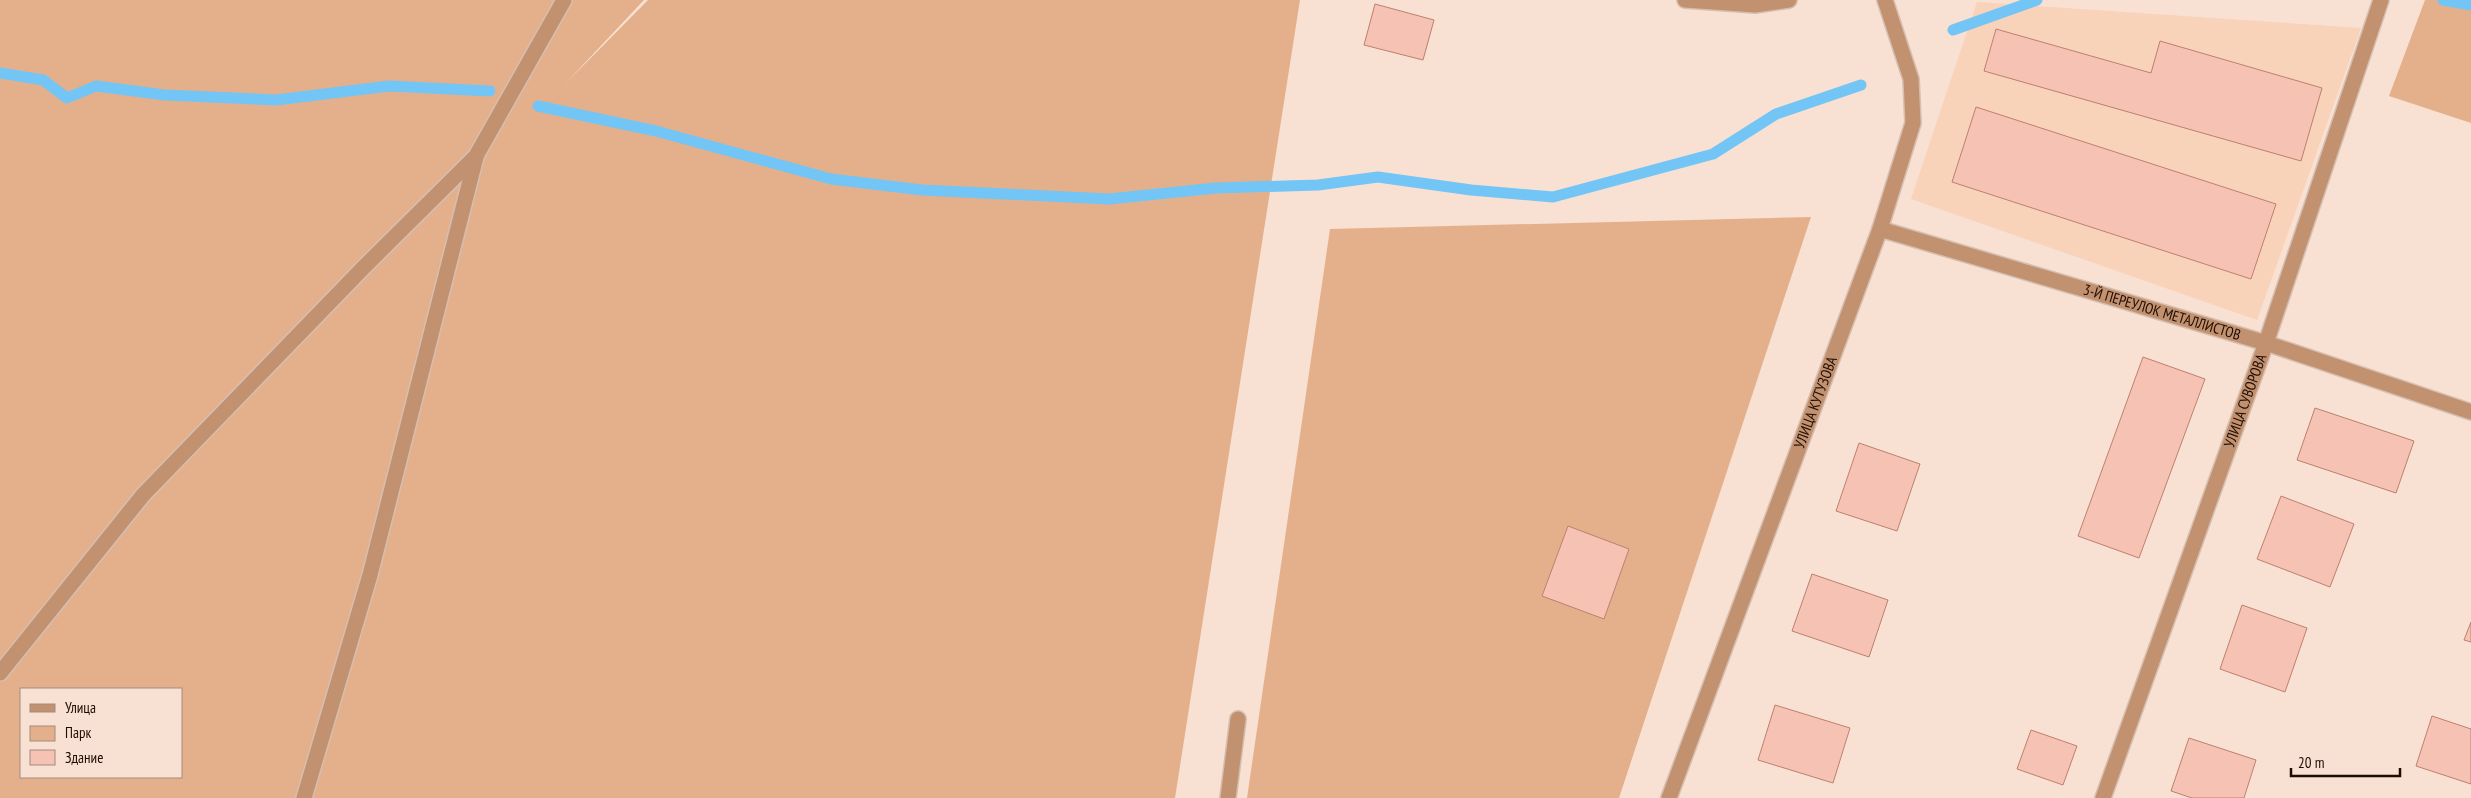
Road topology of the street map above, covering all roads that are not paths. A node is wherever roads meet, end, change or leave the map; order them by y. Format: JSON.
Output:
{"nodes":[{"id":1,"x":564,"y":0,"type":"edge"},
{"id":2,"x":1685,"y":0,"type":"edge"},
{"id":3,"x":1789,"y":0,"type":"edge"},
{"id":4,"x":1885,"y":0,"type":"edge"},
{"id":5,"x":2382,"y":0,"type":"edge"},
{"id":6,"x":476,"y":156,"type":"junction"},
{"id":7,"x":1880,"y":229,"type":"junction"},
{"id":8,"x":2266,"y":343,"type":"junction"},
{"id":9,"x":2471,"y":412,"type":"edge"},
{"id":10,"x":0,"y":673,"type":"edge"},
{"id":11,"x":1238,"y":719,"type":"dead end"},
{"id":12,"x":304,"y":798,"type":"edge"},
{"id":13,"x":1228,"y":798,"type":"edge"},
{"id":14,"x":1669,"y":798,"type":"edge"},
{"id":15,"x":2103,"y":798,"type":"edge"}],
"edges":[{"from":1,"to":6,"type":"street"},
{"from":2,"to":3,"type":"street"},
{"from":4,"to":7,"type":"street","name":"УЛИЦА КУТУЗОВА"},
{"from":5,"to":8,"type":"street","name":"УЛИЦА СУВОРОВА"},
{"from":6,"to":10,"type":"street"},
{"from":6,"to":12,"type":"street"},
{"from":7,"to":8,"type":"street","name":"3-Й ПЕРЕУЛОК МЕТАЛЛИСТОВ"},
{"from":7,"to":14,"type":"street","name":"УЛИЦА КУТУЗОВА"},
{"from":8,"to":9,"type":"street","name":"3-Й ПЕРЕУЛОК МЕТАЛЛИСТОВ"},
{"from":8,"to":15,"type":"street","name":"УЛИЦА СУВОРОВА"},
{"from":11,"to":13,"type":"street"}]}
